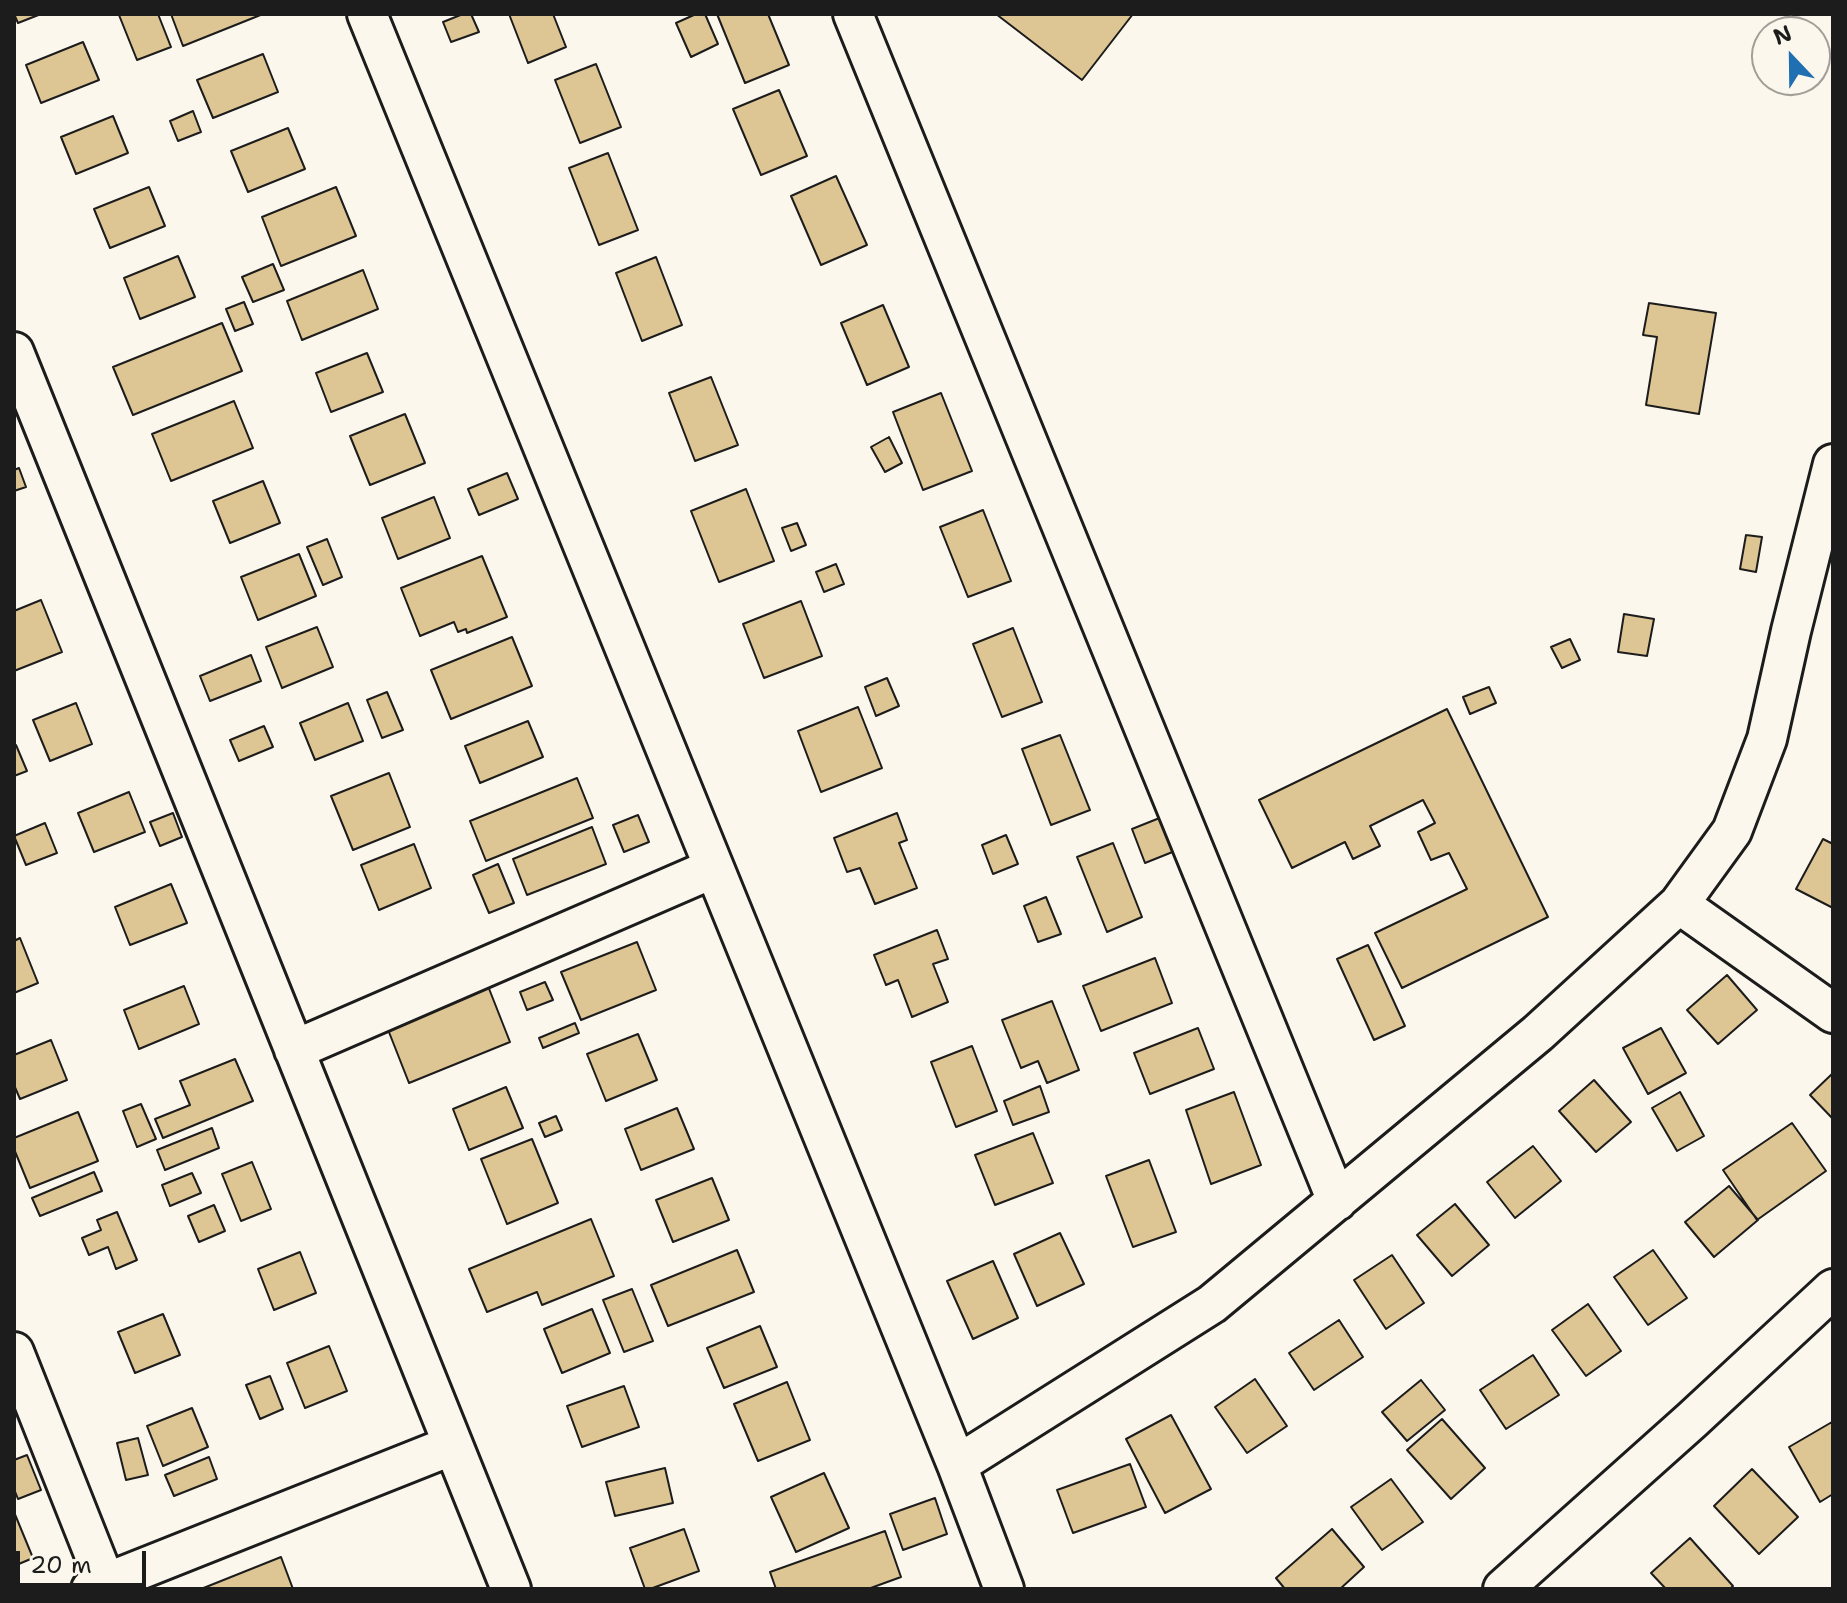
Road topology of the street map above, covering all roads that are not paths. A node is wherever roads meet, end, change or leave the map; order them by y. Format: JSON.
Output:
{"nodes":[{"id":1,"x":367,"y":14,"type":"edge"},
{"id":2,"x":853,"y":14,"type":"edge"},
{"id":3,"x":14,"y":352,"type":"edge"},
{"id":4,"x":1833,"y":464,"type":"edge"},
{"id":5,"x":714,"y":868,"type":"junction"},
{"id":6,"x":1679,"y":904,"type":"junction"},
{"id":7,"x":1833,"y":1013,"type":"edge"},
{"id":8,"x":294,"y":1050,"type":"junction"},
{"id":9,"x":1337,"y":1201,"type":"junction"},
{"id":10,"x":1833,"y":1289,"type":"edge"},
{"id":11,"x":14,"y":1352,"type":"edge"},
{"id":12,"x":453,"y":1445,"type":"junction"},
{"id":13,"x":957,"y":1465,"type":"junction"},
{"id":14,"x":102,"y":1587,"type":"edge"},
{"id":15,"x":511,"y":1589,"type":"edge"},
{"id":16,"x":1004,"y":1589,"type":"edge"},
{"id":17,"x":1503,"y":1589,"type":"edge"}],
"edges":[{"from":1,"to":5,"type":"street"},
{"from":2,"to":9,"type":"street"},
{"from":3,"to":8,"type":"street"},
{"from":4,"to":6,"type":"street"},
{"from":5,"to":8,"type":"street"},
{"from":5,"to":13,"type":"street"},
{"from":6,"to":7,"type":"street"},
{"from":6,"to":9,"type":"street"},
{"from":8,"to":12,"type":"street"},
{"from":9,"to":13,"type":"street"},
{"from":10,"to":17,"type":"street"},
{"from":11,"to":14,"type":"street"},
{"from":12,"to":14,"type":"street"},
{"from":12,"to":15,"type":"street"},
{"from":13,"to":16,"type":"street"}]}
